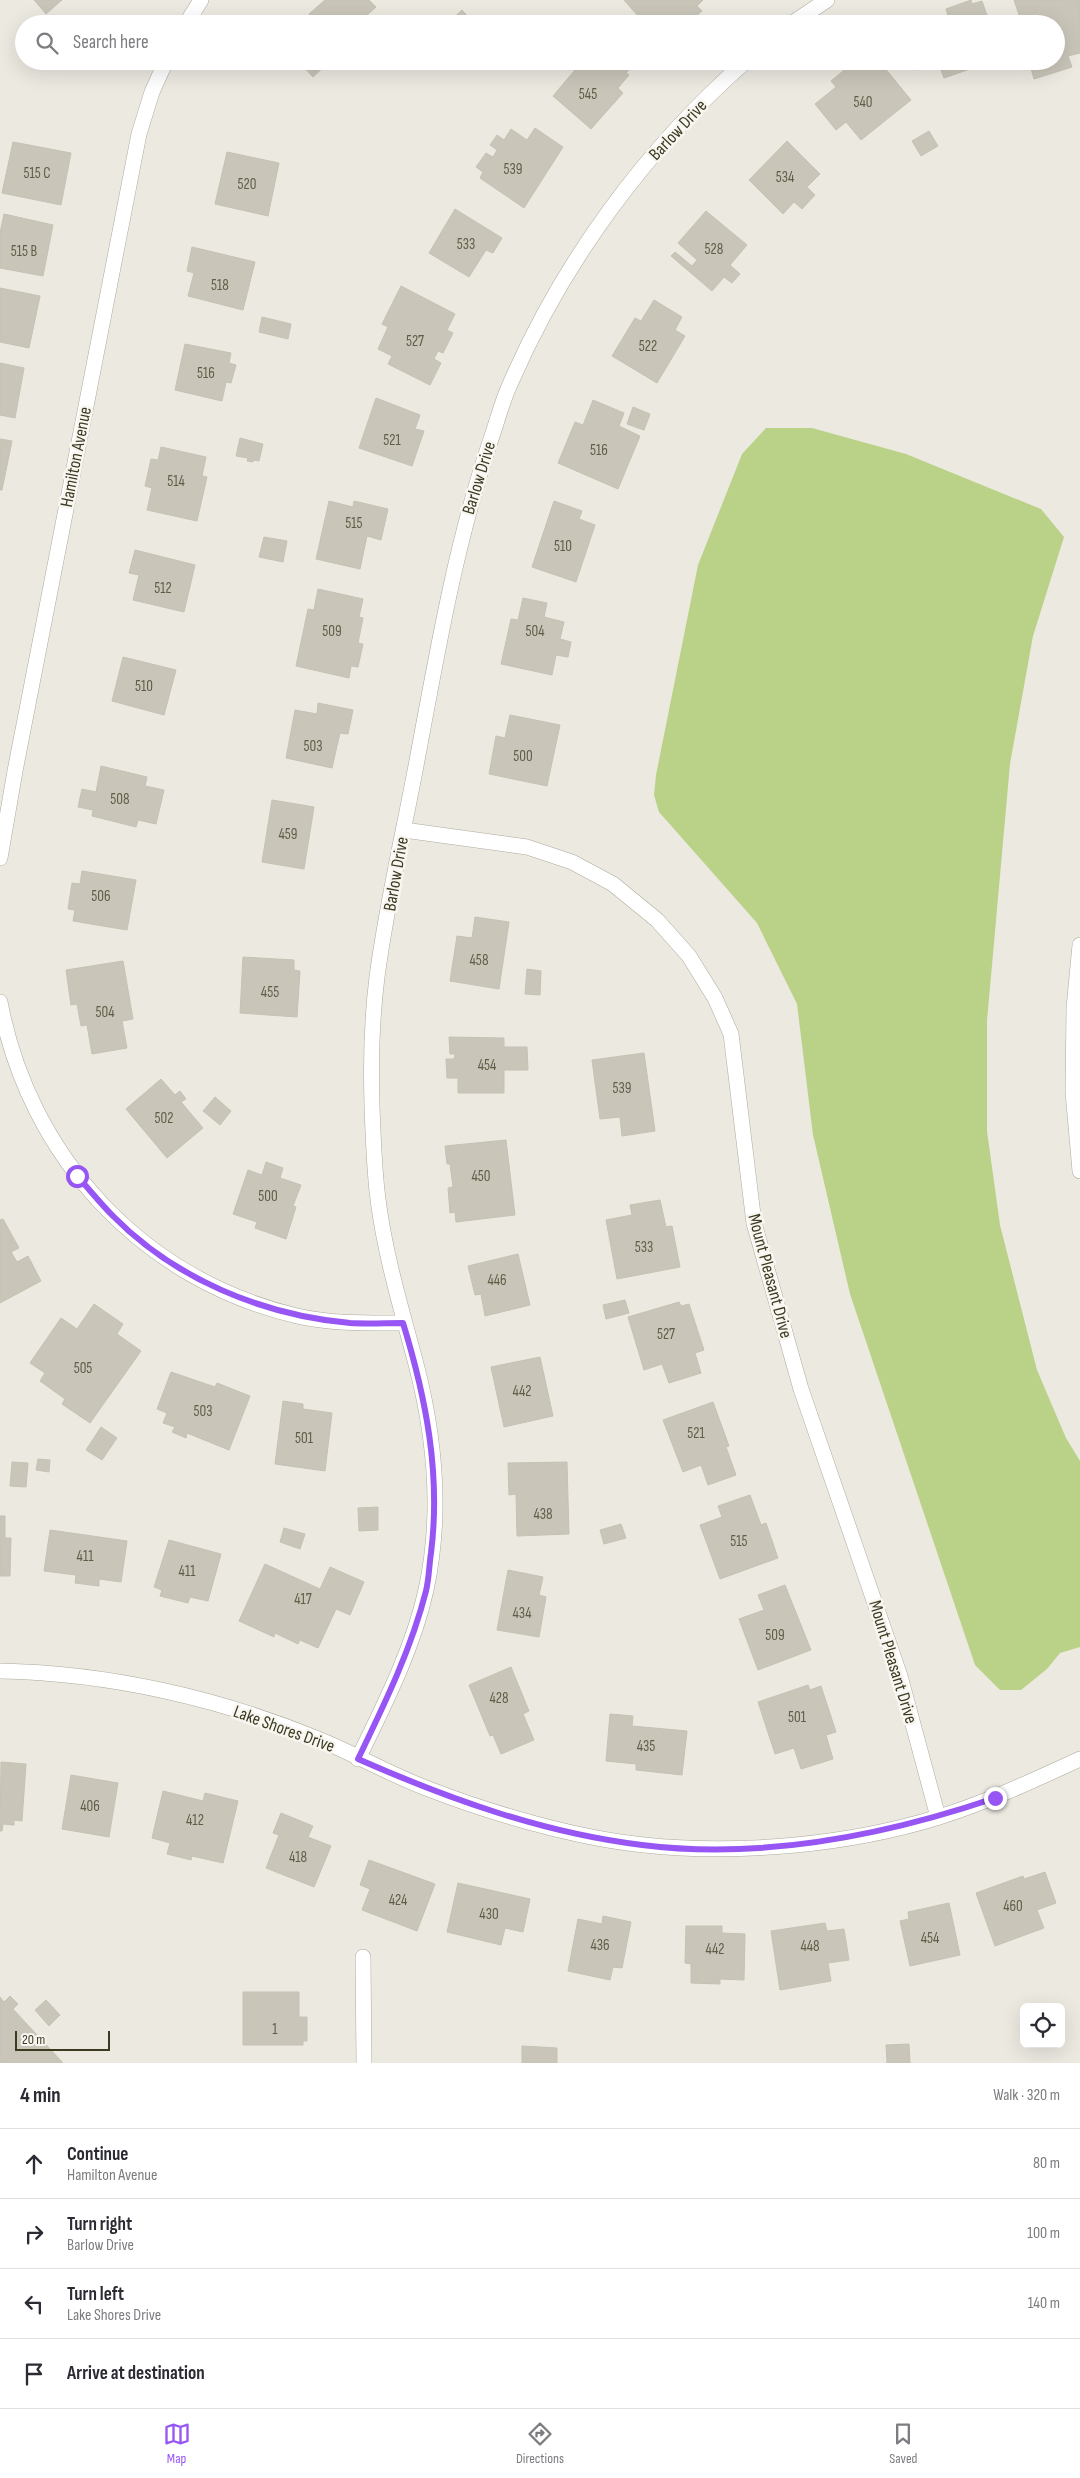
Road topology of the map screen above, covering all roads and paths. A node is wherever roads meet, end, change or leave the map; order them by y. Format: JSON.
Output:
{"nodes":[{"id":1,"x":201,"y":0,"type":"edge"},
{"id":2,"x":827,"y":0,"type":"edge"},
{"id":3,"x":192,"y":15,"type":"edge"},
{"id":4,"x":804,"y":15,"type":"edge"},
{"id":5,"x":162,"y":70,"type":"edge"},
{"id":6,"x":737,"y":70,"type":"edge"},
{"id":7,"x":404,"y":830,"type":"junction"},
{"id":8,"x":0,"y":858,"type":"edge"},
{"id":9,"x":1080,"y":945,"type":"edge"},
{"id":10,"x":0,"y":1002,"type":"edge"},
{"id":11,"x":1080,"y":1171,"type":"edge"},
{"id":12,"x":403,"y":1323,"type":"junction"},
{"id":13,"x":0,"y":1671,"type":"edge"},
{"id":14,"x":358,"y":1759,"type":"junction"},
{"id":15,"x":1080,"y":1759,"type":"edge"},
{"id":16,"x":938,"y":1817,"type":"junction"},
{"id":17,"x":363,"y":1957,"type":"dead end"},
{"id":18,"x":364,"y":2063,"type":"edge"}],
"edges":[{"from":1,"to":3,"type":"street"},
{"from":2,"to":4,"type":"street"},
{"from":5,"to":8,"type":"street","name":"Hamilton Avenue"},
{"from":6,"to":7,"type":"street","name":"Barlow Drive"},
{"from":7,"to":12,"type":"street","name":"Barlow Drive"},
{"from":7,"to":16,"type":"street","name":"Mount Pleasant Drive"},
{"from":9,"to":11,"type":"street"},
{"from":10,"to":12,"type":"street"},
{"from":12,"to":14,"type":"street","name":"Barlow Drive"},
{"from":13,"to":14,"type":"street","name":"Lake Shores Drive"},
{"from":14,"to":16,"type":"street","name":"Lake Shores Drive"},
{"from":15,"to":16,"type":"street","name":"Lake Shores Drive"},
{"from":17,"to":18,"type":"street"}]}
